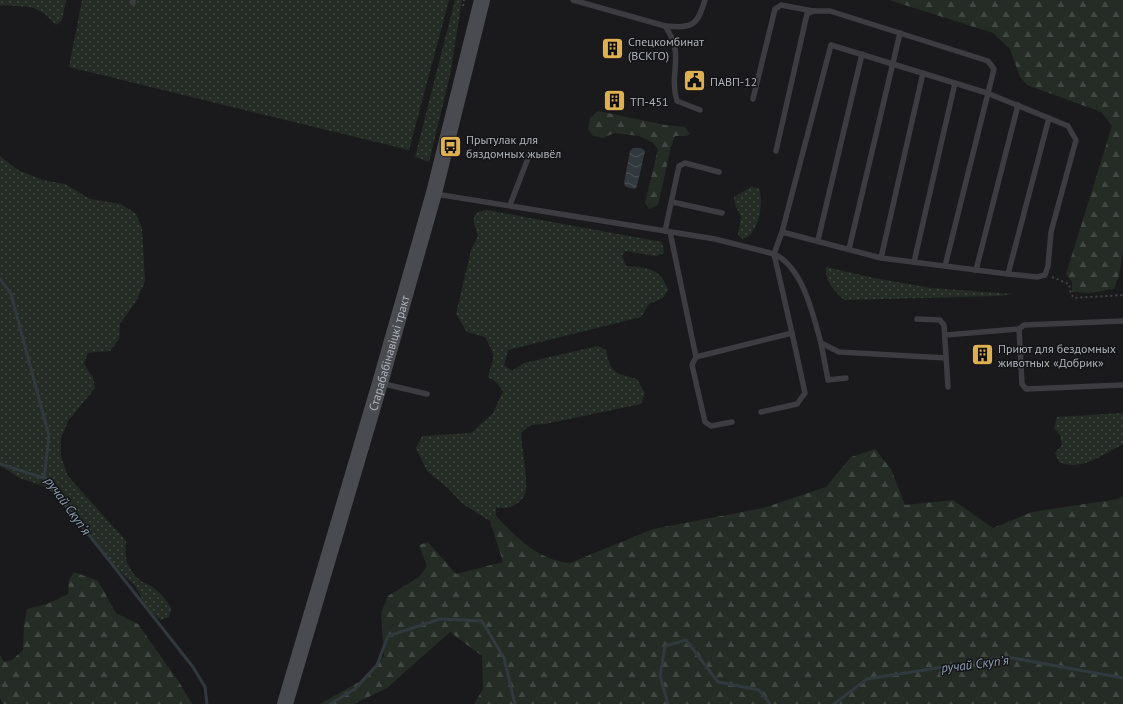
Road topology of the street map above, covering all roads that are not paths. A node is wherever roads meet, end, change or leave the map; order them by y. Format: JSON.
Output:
{"nodes":[{"id":1,"x":482,"y":0,"type":"edge"},
{"id":2,"x":573,"y":0,"type":"edge"},
{"id":3,"x":705,"y":0,"type":"edge"},
{"id":4,"x":813,"y":10,"type":"junction"},
{"id":5,"x":664,"y":26,"type":"junction"},
{"id":6,"x":900,"y":33,"type":"junction"},
{"id":7,"x":862,"y":54,"type":"junction"},
{"id":8,"x":892,"y":64,"type":"junction"},
{"id":9,"x":923,"y":73,"type":"junction"},
{"id":10,"x":955,"y":83,"type":"junction"},
{"id":11,"x":987,"y":93,"type":"junction"},
{"id":12,"x":753,"y":99,"type":"dead end"},
{"id":13,"x":1018,"y":105,"type":"junction"},
{"id":14,"x":700,"y":110,"type":"dead end"},
{"id":15,"x":1049,"y":118,"type":"junction"},
{"id":16,"x":776,"y":151,"type":"dead end"},
{"id":17,"x":530,"y":153,"type":"dead end"},
{"id":18,"x":718,"y":172,"type":"dead end"},
{"id":19,"x":434,"y":194,"type":"junction"},
{"id":20,"x":672,"y":202,"type":"junction"},
{"id":21,"x":510,"y":205,"type":"junction"},
{"id":22,"x":722,"y":213,"type":"dead end"},
{"id":23,"x":668,"y":231,"type":"junction"},
{"id":24,"x":782,"y":232,"type":"junction"},
{"id":25,"x":818,"y":240,"type":"junction"},
{"id":26,"x":849,"y":249,"type":"junction"},
{"id":27,"x":774,"y":254,"type":"junction"},
{"id":28,"x":881,"y":258,"type":"junction"},
{"id":29,"x":914,"y":262,"type":"junction"},
{"id":30,"x":945,"y":266,"type":"junction"},
{"id":31,"x":976,"y":270,"type":"junction"},
{"id":32,"x":1008,"y":274,"type":"junction"},
{"id":33,"x":917,"y":319,"type":"dead end"},
{"id":34,"x":1123,"y":320,"type":"edge"},
{"id":35,"x":1019,"y":329,"type":"junction"},
{"id":36,"x":792,"y":333,"type":"junction"},
{"id":37,"x":946,"y":335,"type":"junction"},
{"id":38,"x":821,"y":343,"type":"junction"},
{"id":39,"x":696,"y":357,"type":"junction"},
{"id":40,"x":946,"y":358,"type":"junction"},
{"id":41,"x":846,"y":378,"type":"dead end"},
{"id":42,"x":380,"y":383,"type":"junction"},
{"id":43,"x":1123,"y":385,"type":"edge"},
{"id":44,"x":948,"y":387,"type":"dead end"},
{"id":45,"x":427,"y":394,"type":"dead end"},
{"id":46,"x":761,"y":412,"type":"dead end"},
{"id":47,"x":732,"y":422,"type":"dead end"},
{"id":48,"x":285,"y":704,"type":"edge"}],
"edges":[{"from":1,"to":19,"type":"street","name":"Старабабінавіцкі тракт"},
{"from":2,"to":5,"type":"lane"},
{"from":3,"to":5,"type":"lane"},
{"from":4,"to":6,"type":"lane"},
{"from":4,"to":12,"type":"lane"},
{"from":4,"to":16,"type":"lane"},
{"from":5,"to":14,"type":"lane"},
{"from":6,"to":8,"type":"lane"},
{"from":6,"to":11,"type":"lane"},
{"from":7,"to":8,"type":"lane"},
{"from":7,"to":24,"type":"lane"},
{"from":7,"to":25,"type":"lane"},
{"from":8,"to":9,"type":"lane"},
{"from":8,"to":26,"type":"lane"},
{"from":9,"to":10,"type":"lane"},
{"from":9,"to":28,"type":"lane"},
{"from":10,"to":11,"type":"lane"},
{"from":10,"to":29,"type":"lane"},
{"from":11,"to":13,"type":"lane"},
{"from":11,"to":30,"type":"lane"},
{"from":13,"to":15,"type":"lane"},
{"from":13,"to":31,"type":"lane"},
{"from":15,"to":32,"type":"lane"},
{"from":15,"to":32,"type":"lane"},
{"from":17,"to":21,"type":"lane"},
{"from":18,"to":20,"type":"lane"},
{"from":19,"to":21,"type":"lane"},
{"from":19,"to":42,"type":"street","name":"Старабабінавіцкі тракт"},
{"from":20,"to":22,"type":"lane"},
{"from":20,"to":23,"type":"lane"},
{"from":21,"to":23,"type":"lane"},
{"from":23,"to":27,"type":"lane"},
{"from":23,"to":39,"type":"lane"},
{"from":24,"to":25,"type":"lane"},
{"from":24,"to":27,"type":"lane"},
{"from":25,"to":26,"type":"lane"},
{"from":26,"to":28,"type":"lane"},
{"from":27,"to":36,"type":"lane"},
{"from":27,"to":38,"type":"lane"},
{"from":28,"to":29,"type":"lane"},
{"from":29,"to":30,"type":"lane"},
{"from":30,"to":31,"type":"lane"},
{"from":31,"to":32,"type":"lane"},
{"from":33,"to":37,"type":"lane"},
{"from":34,"to":35,"type":"lane"},
{"from":35,"to":37,"type":"lane"},
{"from":35,"to":43,"type":"lane"},
{"from":36,"to":39,"type":"lane"},
{"from":36,"to":46,"type":"lane"},
{"from":37,"to":40,"type":"lane"},
{"from":38,"to":40,"type":"lane"},
{"from":38,"to":41,"type":"lane"},
{"from":39,"to":47,"type":"lane"},
{"from":40,"to":44,"type":"lane"},
{"from":42,"to":45,"type":"lane"},
{"from":42,"to":48,"type":"street","name":"Старабабінавіцкі тракт"}]}
